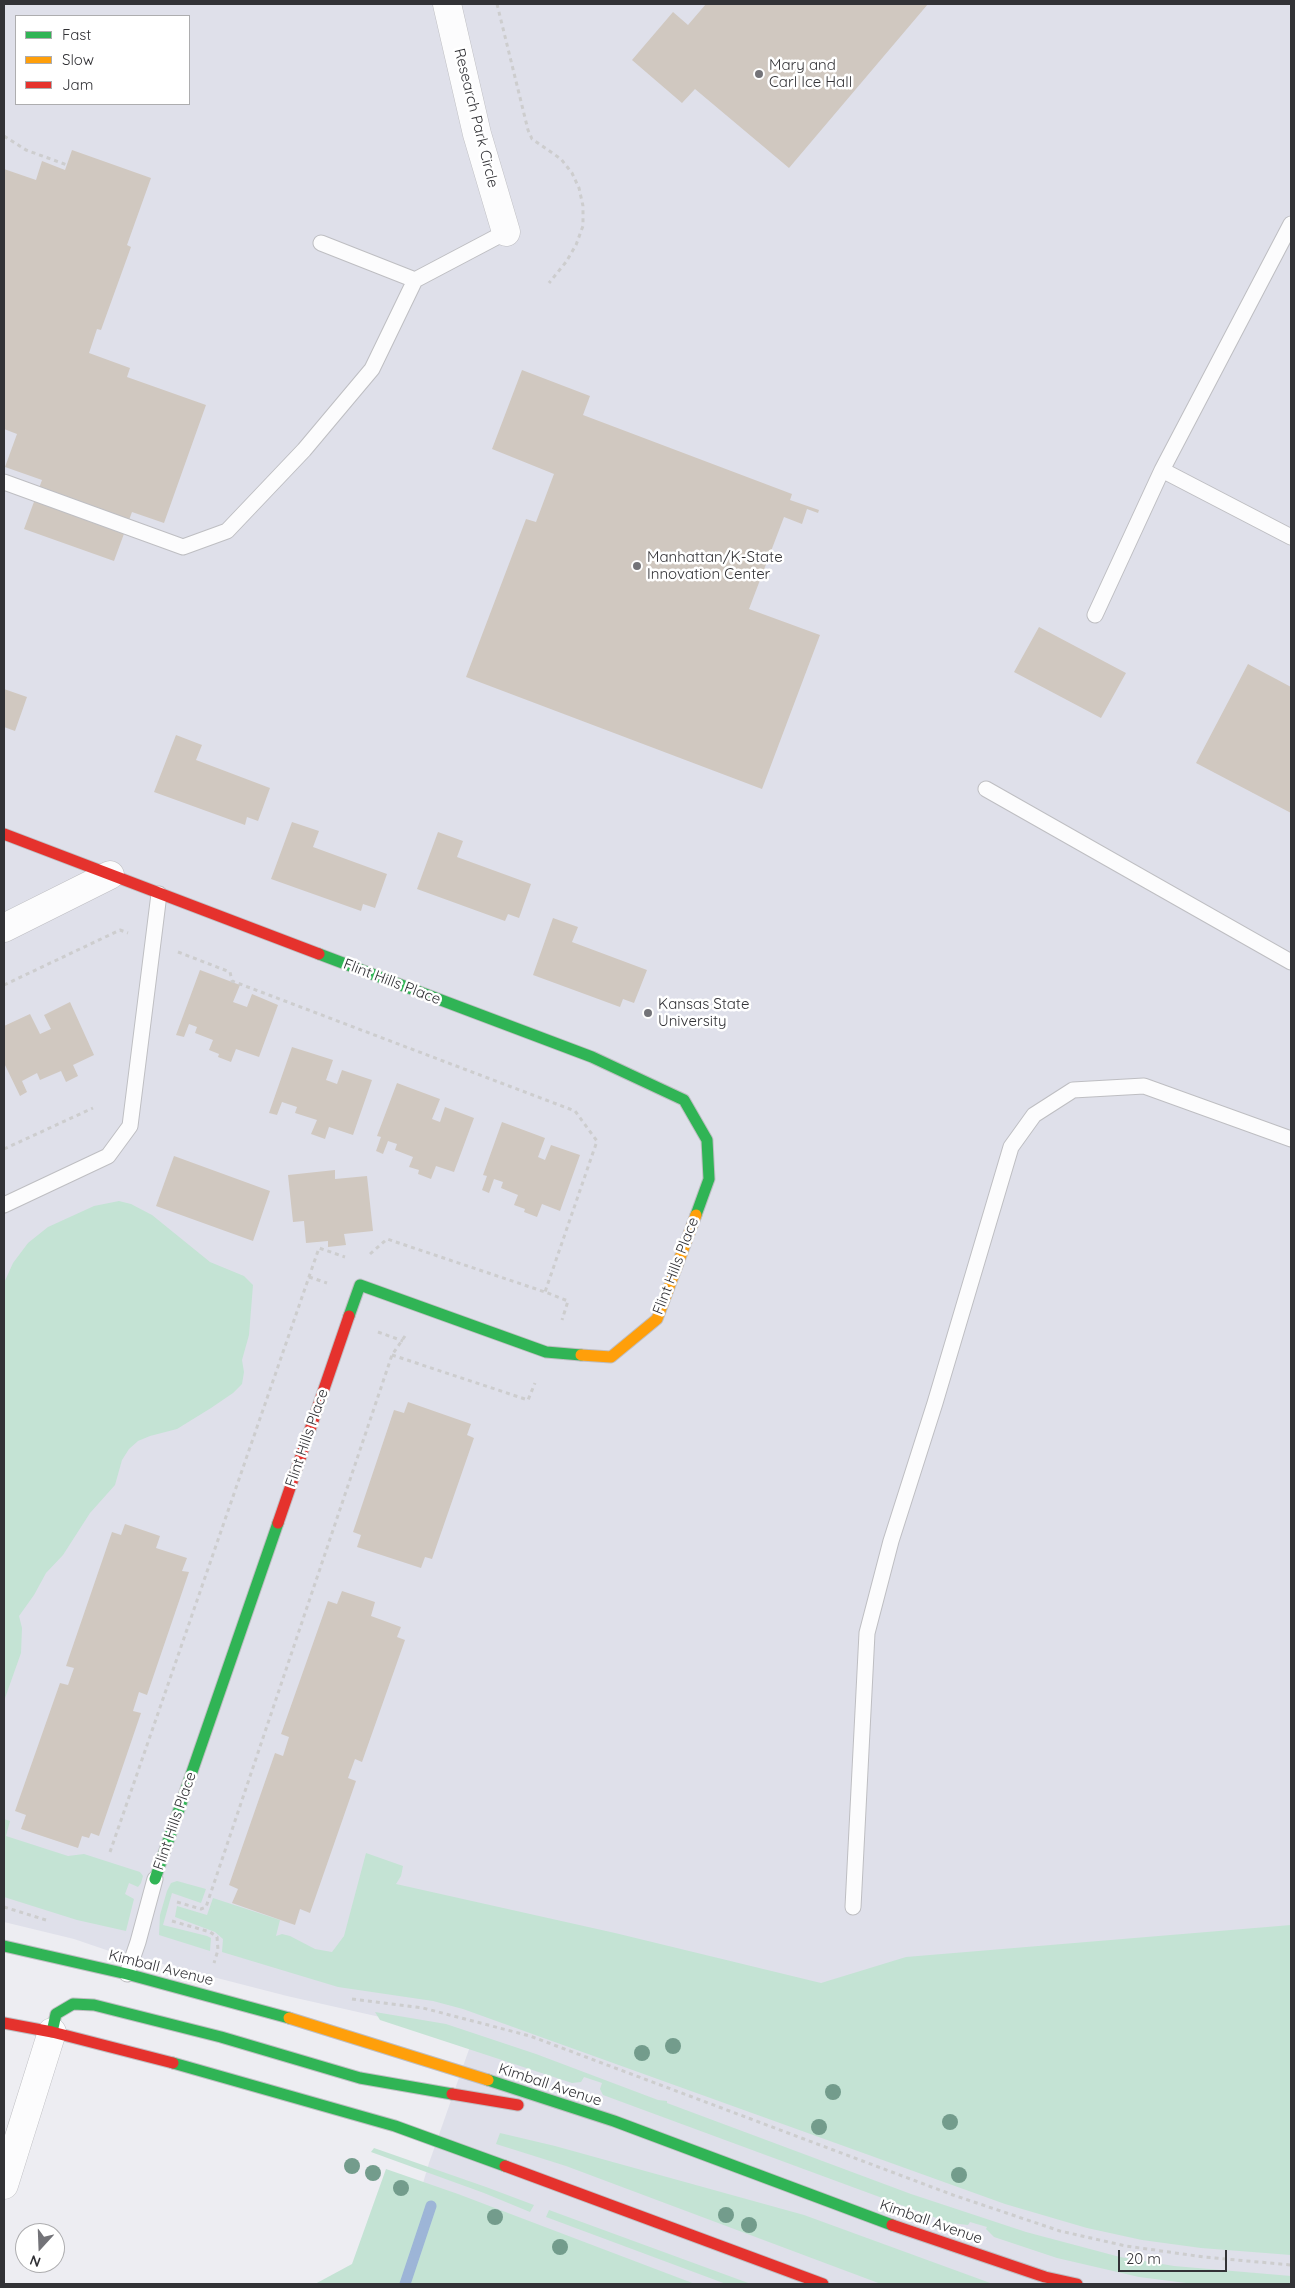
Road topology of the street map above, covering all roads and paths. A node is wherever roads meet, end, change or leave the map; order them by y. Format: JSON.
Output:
{"nodes":[{"id":1,"x":447,"y":4,"type":"edge"},
{"id":2,"x":497,"y":4,"type":"edge"},
{"id":3,"x":4,"y":136,"type":"edge"},
{"id":4,"x":67,"y":164,"type":"dead end"},
{"id":5,"x":1290,"y":229,"type":"edge"},
{"id":6,"x":506,"y":232,"type":"joint"},
{"id":7,"x":321,"y":243,"type":"dead end"},
{"id":8,"x":415,"y":280,"type":"junction"},
{"id":9,"x":549,"y":283,"type":"dead end"},
{"id":10,"x":1162,"y":470,"type":"junction"},
{"id":11,"x":4,"y":482,"type":"edge"},
{"id":12,"x":1291,"y":537,"type":"edge"},
{"id":13,"x":1095,"y":615,"type":"dead end"},
{"id":14,"x":986,"y":789,"type":"dead end"},
{"id":15,"x":4,"y":834,"type":"edge"},
{"id":16,"x":110,"y":875,"type":"junction"},
{"id":17,"x":159,"y":894,"type":"junction"},
{"id":18,"x":4,"y":928,"type":"edge"},
{"id":19,"x":120,"y":930,"type":"dead end"},
{"id":20,"x":1291,"y":962,"type":"edge"},
{"id":21,"x":232,"y":981,"type":"dead end"},
{"id":22,"x":4,"y":985,"type":"edge"},
{"id":23,"x":93,"y":1108,"type":"dead end"},
{"id":24,"x":1291,"y":1139,"type":"edge"},
{"id":25,"x":4,"y":1149,"type":"edge"},
{"id":26,"x":4,"y":1205,"type":"edge"},
{"id":27,"x":366,"y":1256,"type":"dead end"},
{"id":28,"x":351,"y":1259,"type":"dead end"},
{"id":29,"x":545,"y":1292,"type":"junction"},
{"id":30,"x":568,"y":1301,"type":"dead end"},
{"id":31,"x":528,"y":1400,"type":"dead end"},
{"id":32,"x":110,"y":1852,"type":"dead end"},
{"id":33,"x":155,"y":1879,"type":"joint"},
{"id":34,"x":174,"y":1906,"type":"dead end"},
{"id":35,"x":4,"y":1907,"type":"edge"},
{"id":36,"x":853,"y":1907,"type":"dead end"},
{"id":37,"x":171,"y":1917,"type":"dead end"},
{"id":38,"x":48,"y":1920,"type":"dead end"},
{"id":39,"x":4,"y":1946,"type":"edge"},
{"id":40,"x":206,"y":1960,"type":"dead end"},
{"id":41,"x":214,"y":1963,"type":"junction"},
{"id":42,"x":224,"y":1965,"type":"dead end"},
{"id":43,"x":127,"y":1974,"type":"junction"},
{"id":44,"x":345,"y":1998,"type":"dead end"},
{"id":45,"x":4,"y":2023,"type":"edge"},
{"id":46,"x":52,"y":2032,"type":"junction"},
{"id":47,"x":614,"y":2122,"type":"junction"},
{"id":48,"x":4,"y":2185,"type":"edge"},
{"id":49,"x":1291,"y":2265,"type":"edge"},
{"id":50,"x":823,"y":2284,"type":"edge"},
{"id":51,"x":1077,"y":2284,"type":"edge"}],
"edges":[{"from":1,"to":6,"type":"street","name":"Research Park Circle"},
{"from":2,"to":9,"type":"path"},
{"from":3,"to":4,"type":"path"},
{"from":5,"to":10,"type":"lane"},
{"from":6,"to":8,"type":"lane"},
{"from":7,"to":8,"type":"lane"},
{"from":8,"to":11,"type":"lane"},
{"from":10,"to":12,"type":"lane"},
{"from":10,"to":13,"type":"lane"},
{"from":14,"to":20,"type":"lane"},
{"from":15,"to":16,"type":"main road","name":"Flint Hills Place"},
{"from":16,"to":17,"type":"main road","name":"Flint Hills Place"},
{"from":16,"to":18,"type":"street"},
{"from":17,"to":26,"type":"lane"},
{"from":17,"to":33,"type":"main road","name":"Flint Hills Place"},
{"from":19,"to":22,"type":"path"},
{"from":21,"to":29,"type":"path"},
{"from":23,"to":25,"type":"path"},
{"from":24,"to":36,"type":"lane"},
{"from":27,"to":29,"type":"path"},
{"from":28,"to":32,"type":"path"},
{"from":29,"to":30,"type":"path"},
{"from":31,"to":34,"type":"path"},
{"from":33,"to":43,"type":"lane"},
{"from":35,"to":38,"type":"path"},
{"from":37,"to":41,"type":"path"},
{"from":39,"to":43,"type":"main road","name":"Kimball Avenue"},
{"from":40,"to":41,"type":"path"},
{"from":41,"to":42,"type":"path"},
{"from":43,"to":47,"type":"main road","name":"Kimball Avenue"},
{"from":44,"to":49,"type":"path"},
{"from":45,"to":46,"type":"main road"},
{"from":46,"to":47,"type":"main road"},
{"from":46,"to":48,"type":"street"},
{"from":46,"to":50,"type":"main road"},
{"from":47,"to":51,"type":"main road","name":"Kimball Avenue"}]}
